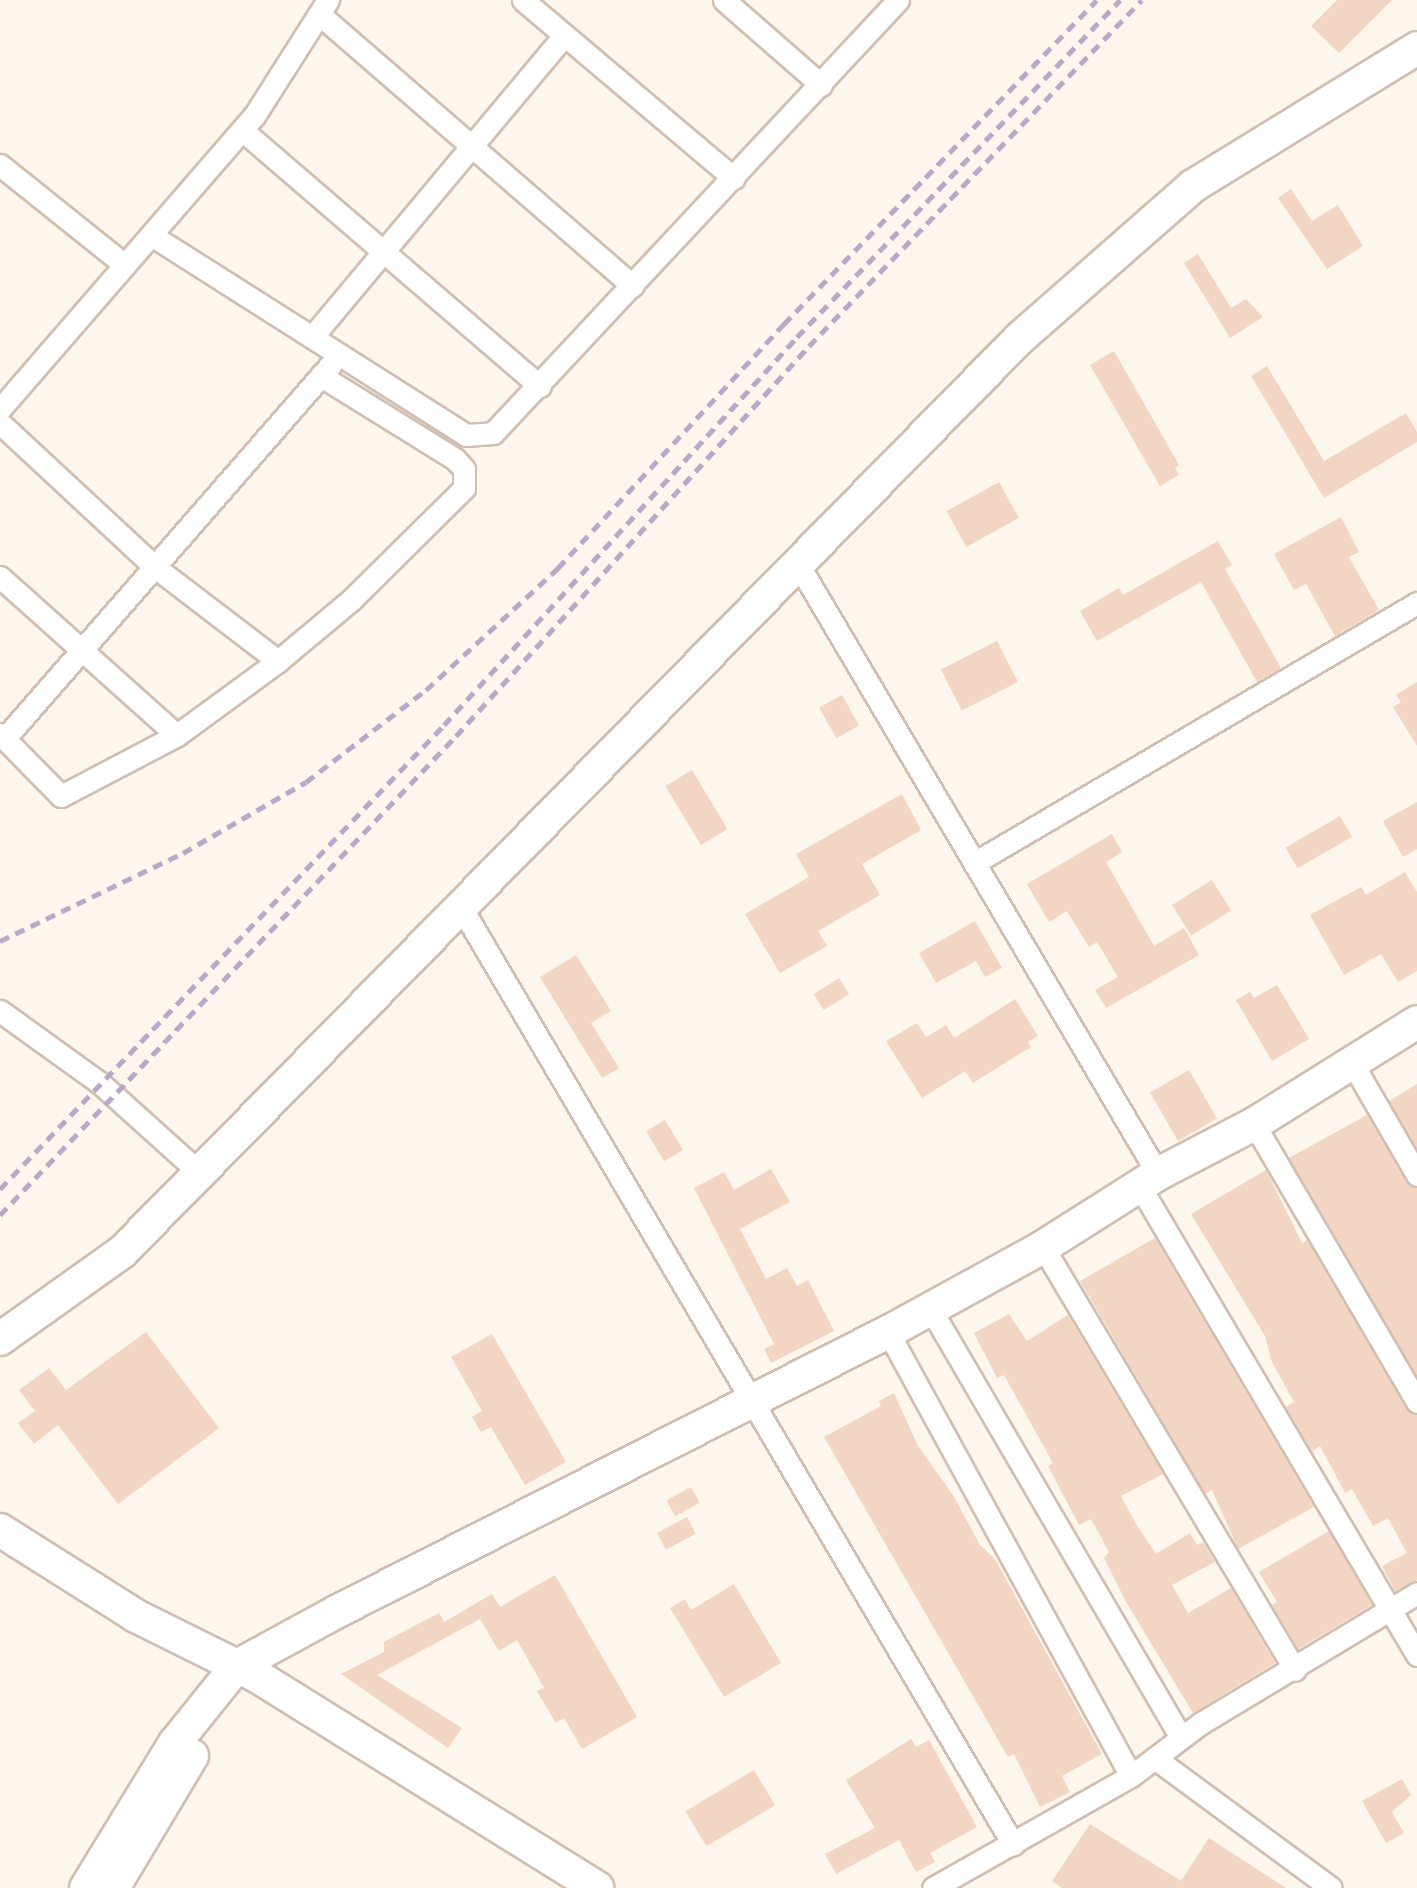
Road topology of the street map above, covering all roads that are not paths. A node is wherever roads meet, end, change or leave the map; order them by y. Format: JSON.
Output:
{"nodes":[{"id":1,"x":523,"y":0,"type":"edge"},
{"id":2,"x":724,"y":0,"type":"edge"},
{"id":3,"x":898,"y":0,"type":"edge"},
{"id":4,"x":324,"y":7,"type":"edge"},
{"id":5,"x":564,"y":36,"type":"junction"},
{"id":6,"x":1417,"y":48,"type":"edge"},
{"id":7,"x":821,"y":85,"type":"junction"},
{"id":8,"x":242,"y":130,"type":"junction"},
{"id":9,"x":471,"y":146,"type":"junction"},
{"id":10,"x":0,"y":165,"type":"edge"},
{"id":11,"x":734,"y":178,"type":"junction"},
{"id":12,"x":151,"y":235,"type":"junction"},
{"id":13,"x":383,"y":251,"type":"junction"},
{"id":14,"x":125,"y":265,"type":"junction"},
{"id":15,"x":633,"y":286,"type":"junction"},
{"id":16,"x":312,"y":337,"type":"junction"},
{"id":17,"x":339,"y":354,"type":"junction"},
{"id":18,"x":321,"y":376,"type":"junction"},
{"id":19,"x":540,"y":386,"type":"junction"},
{"id":20,"x":0,"y":409,"type":"edge"},
{"id":21,"x":0,"y":423,"type":"edge"},
{"id":22,"x":798,"y":564,"type":"junction"},
{"id":23,"x":155,"y":567,"type":"junction"},
{"id":24,"x":0,"y":577,"type":"edge"},
{"id":25,"x":1417,"y":603,"type":"edge"},
{"id":26,"x":83,"y":649,"type":"junction"},
{"id":27,"x":278,"y":661,"type":"junction"},
{"id":28,"x":177,"y":735,"type":"junction"},
{"id":29,"x":2,"y":736,"type":"edge"},
{"id":30,"x":974,"y":863,"type":"junction"},
{"id":31,"x":461,"y":907,"type":"junction"},
{"id":32,"x":0,"y":1010,"type":"edge"},
{"id":33,"x":1417,"y":1022,"type":"edge"},
{"id":34,"x":1351,"y":1061,"type":"junction"},
{"id":35,"x":1254,"y":1125,"type":"junction"},
{"id":36,"x":200,"y":1173,"type":"junction"},
{"id":37,"x":1417,"y":1175,"type":"edge"},
{"id":38,"x":1148,"y":1180,"type":"junction"},
{"id":39,"x":1043,"y":1247,"type":"junction"},
{"id":40,"x":930,"y":1308,"type":"junction"},
{"id":41,"x":888,"y":1332,"type":"junction"},
{"id":42,"x":0,"y":1339,"type":"edge"},
{"id":43,"x":751,"y":1400,"type":"junction"},
{"id":44,"x":1417,"y":1402,"type":"edge"},
{"id":45,"x":0,"y":1530,"type":"edge"},
{"id":46,"x":1417,"y":1592,"type":"edge"},
{"id":47,"x":1390,"y":1609,"type":"junction"},
{"id":48,"x":1417,"y":1655,"type":"edge"},
{"id":49,"x":254,"y":1664,"type":"junction"},
{"id":50,"x":1295,"y":1670,"type":"junction"},
{"id":51,"x":1181,"y":1737,"type":"junction"},
{"id":52,"x":1156,"y":1759,"type":"junction"},
{"id":53,"x":1131,"y":1776,"type":"junction"},
{"id":54,"x":1013,"y":1844,"type":"junction"},
{"id":55,"x":86,"y":1888,"type":"edge"},
{"id":56,"x":113,"y":1888,"type":"edge"},
{"id":57,"x":597,"y":1888,"type":"edge"},
{"id":58,"x":933,"y":1888,"type":"edge"},
{"id":59,"x":1331,"y":1888,"type":"edge"}],
"edges":[{"from":1,"to":5,"type":"street"},
{"from":2,"to":7,"type":"street"},
{"from":3,"to":7,"type":"street"},
{"from":4,"to":8,"type":"street"},
{"from":4,"to":9,"type":"street"},
{"from":5,"to":9,"type":"street"},
{"from":5,"to":11,"type":"street"},
{"from":6,"to":22,"type":"main road"},
{"from":7,"to":11,"type":"street"},
{"from":8,"to":12,"type":"street"},
{"from":8,"to":13,"type":"street"},
{"from":9,"to":13,"type":"street"},
{"from":9,"to":15,"type":"street"},
{"from":10,"to":14,"type":"street"},
{"from":11,"to":15,"type":"street"},
{"from":12,"to":14,"type":"street"},
{"from":12,"to":16,"type":"street"},
{"from":13,"to":16,"type":"street"},
{"from":13,"to":19,"type":"street"},
{"from":14,"to":20,"type":"street"},
{"from":15,"to":19,"type":"street"},
{"from":16,"to":17,"type":"street"},
{"from":17,"to":18,"type":"street"},
{"from":17,"to":19,"type":"street"},
{"from":18,"to":23,"type":"street"},
{"from":18,"to":27,"type":"street"},
{"from":21,"to":23,"type":"street"},
{"from":22,"to":30,"type":"street"},
{"from":22,"to":31,"type":"main road"},
{"from":23,"to":26,"type":"street"},
{"from":23,"to":27,"type":"street"},
{"from":24,"to":26,"type":"street"},
{"from":25,"to":30,"type":"street"},
{"from":26,"to":28,"type":"street"},
{"from":26,"to":29,"type":"street"},
{"from":27,"to":28,"type":"street"},
{"from":28,"to":29,"type":"street"},
{"from":30,"to":38,"type":"street"},
{"from":31,"to":36,"type":"main road"},
{"from":31,"to":43,"type":"street"},
{"from":32,"to":36,"type":"street"},
{"from":33,"to":34,"type":"main road"},
{"from":34,"to":35,"type":"main road"},
{"from":34,"to":37,"type":"street"},
{"from":35,"to":38,"type":"main road"},
{"from":35,"to":44,"type":"street"},
{"from":36,"to":42,"type":"main road"},
{"from":38,"to":39,"type":"main road"},
{"from":38,"to":47,"type":"street"},
{"from":39,"to":40,"type":"main road"},
{"from":39,"to":50,"type":"street"},
{"from":40,"to":41,"type":"main road"},
{"from":40,"to":51,"type":"street"},
{"from":41,"to":43,"type":"main road"},
{"from":41,"to":53,"type":"street"},
{"from":43,"to":49,"type":"main road"},
{"from":43,"to":54,"type":"street"},
{"from":45,"to":49,"type":"main road"},
{"from":46,"to":47,"type":"street"},
{"from":47,"to":48,"type":"street"},
{"from":47,"to":50,"type":"street"},
{"from":49,"to":55,"type":"main road"},
{"from":49,"to":56,"type":"main road"},
{"from":49,"to":57,"type":"main road"},
{"from":50,"to":51,"type":"street"},
{"from":51,"to":52,"type":"street"},
{"from":52,"to":53,"type":"street"},
{"from":52,"to":59,"type":"street"},
{"from":53,"to":54,"type":"street"},
{"from":54,"to":58,"type":"street"}]}
